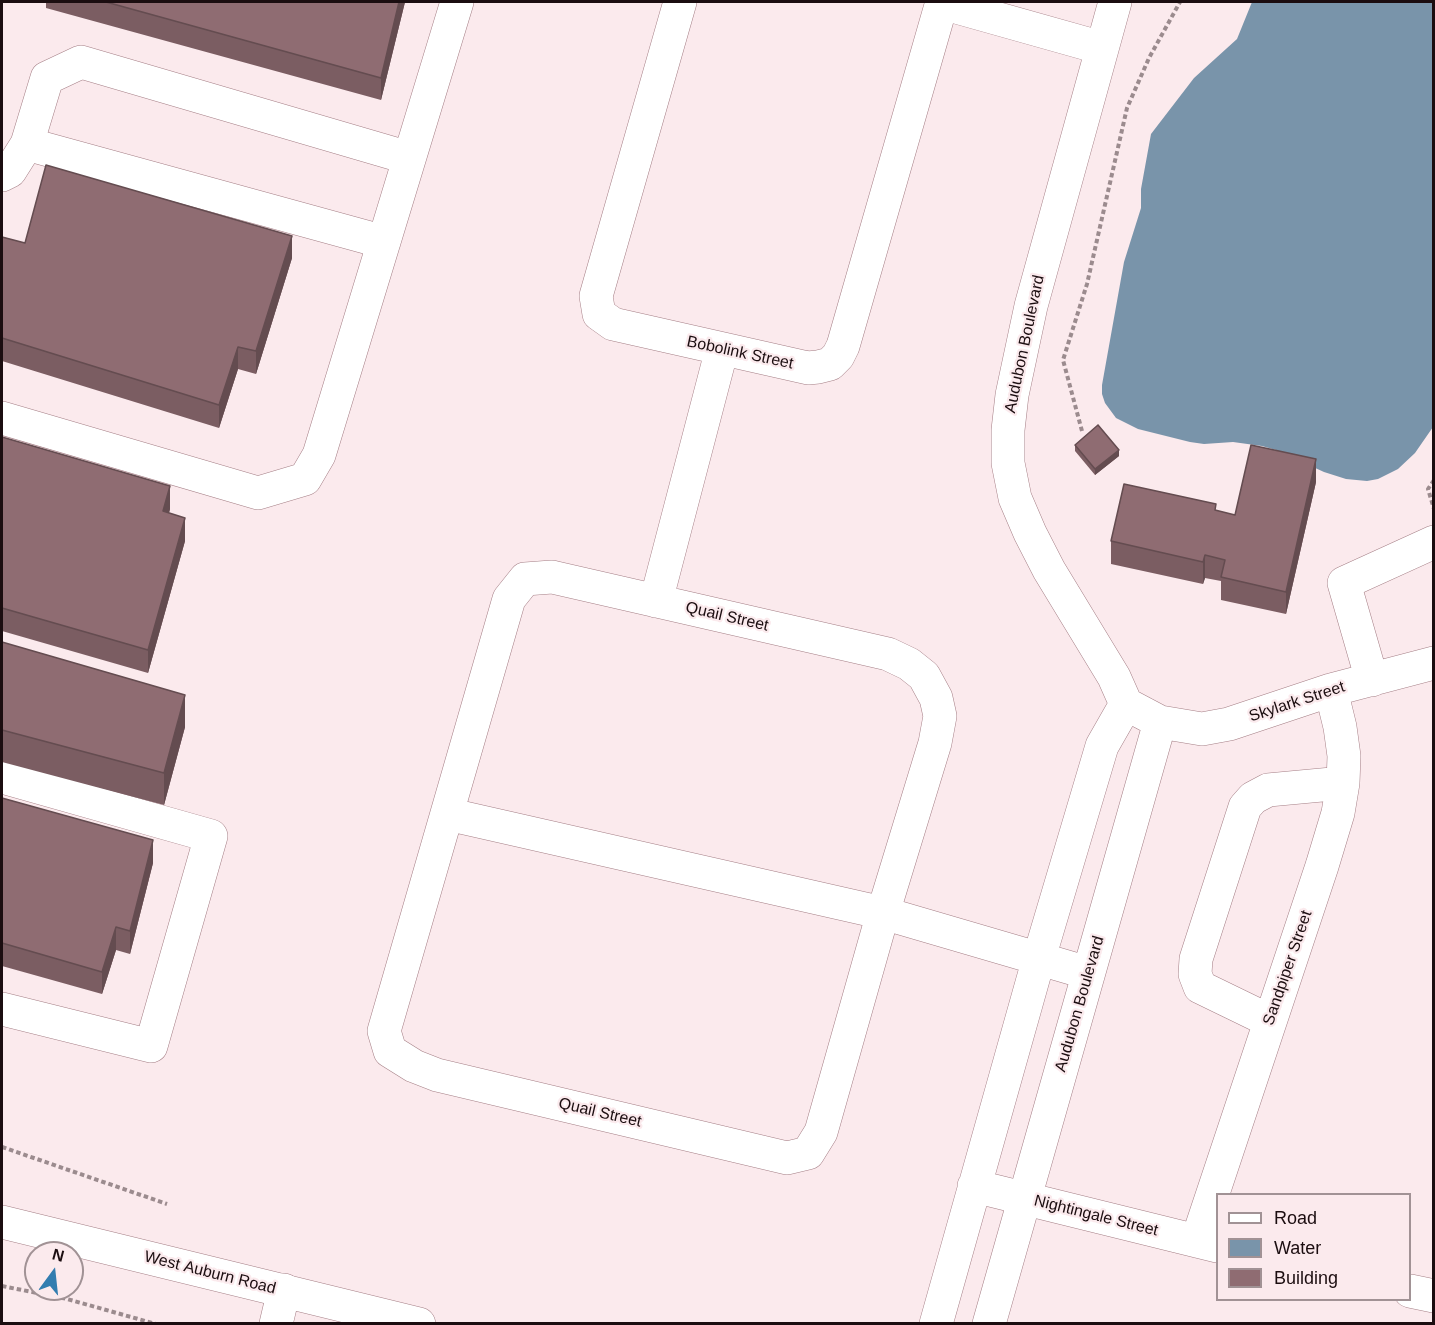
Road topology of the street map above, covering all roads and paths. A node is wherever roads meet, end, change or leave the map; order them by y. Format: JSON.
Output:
{"nodes":[{"id":1,"x":457,"y":2,"type":"edge"},
{"id":2,"x":680,"y":2,"type":"edge"},
{"id":3,"x":942,"y":2,"type":"edge"},
{"id":4,"x":1115,"y":2,"type":"edge"},
{"id":5,"x":1180,"y":2,"type":"edge"},
{"id":6,"x":1102,"y":48,"type":"junction"},
{"id":7,"x":27,"y":144,"type":"junction"},
{"id":8,"x":409,"y":158,"type":"junction"},
{"id":9,"x":2,"y":174,"type":"edge"},
{"id":10,"x":384,"y":242,"type":"junction"},
{"id":11,"x":722,"y":349,"type":"junction"},
{"id":12,"x":2,"y":418,"type":"edge"},
{"id":13,"x":1082,"y":431,"type":"dead end"},
{"id":14,"x":1434,"y":480,"type":"edge"},
{"id":15,"x":1434,"y":509,"type":"edge"},
{"id":16,"x":1434,"y":542,"type":"edge"},
{"id":17,"x":656,"y":601,"type":"junction"},
{"id":18,"x":1434,"y":663,"type":"edge"},
{"id":19,"x":1372,"y":680,"type":"junction"},
{"id":20,"x":1331,"y":690,"type":"junction"},
{"id":21,"x":1126,"y":704,"type":"junction"},
{"id":22,"x":1160,"y":722,"type":"junction"},
{"id":23,"x":2,"y":777,"type":"edge"},
{"id":24,"x":1343,"y":783,"type":"junction"},
{"id":25,"x":447,"y":814,"type":"junction"},
{"id":26,"x":883,"y":913,"type":"junction"},
{"id":27,"x":1039,"y":958,"type":"junction"},
{"id":28,"x":1088,"y":973,"type":"junction"},
{"id":29,"x":2,"y":1009,"type":"edge"},
{"id":30,"x":1270,"y":1021,"type":"junction"},
{"id":31,"x":2,"y":1147,"type":"edge"},
{"id":32,"x":974,"y":1186,"type":"junction"},
{"id":33,"x":1221,"y":1193,"type":"edge"},
{"id":34,"x":1024,"y":1198,"type":"junction"},
{"id":35,"x":167,"y":1204,"type":"dead end"},
{"id":36,"x":1216,"y":1211,"type":"edge"},
{"id":37,"x":2,"y":1222,"type":"edge"},
{"id":38,"x":1207,"y":1243,"type":"edge"},
{"id":39,"x":2,"y":1286,"type":"edge"},
{"id":40,"x":284,"y":1290,"type":"junction"},
{"id":41,"x":1411,"y":1291,"type":"edge"},
{"id":42,"x":1434,"y":1296,"type":"edge"},
{"id":43,"x":156,"y":1323,"type":"edge"},
{"id":44,"x":276,"y":1323,"type":"edge"},
{"id":45,"x":419,"y":1323,"type":"edge"},
{"id":46,"x":936,"y":1323,"type":"edge"},
{"id":47,"x":989,"y":1323,"type":"edge"}],
"edges":[{"from":1,"to":8,"type":"street"},
{"from":2,"to":11,"type":"street","name":"Bobolink Street"},
{"from":3,"to":6,"type":"street","name":"Bobolink Street"},
{"from":3,"to":11,"type":"street","name":"Bobolink Street"},
{"from":4,"to":6,"type":"street","name":"Audubon Boulevard"},
{"from":5,"to":13,"type":"path"},
{"from":6,"to":21,"type":"street","name":"Audubon Boulevard"},
{"from":7,"to":8,"type":"street"},
{"from":7,"to":9,"type":"street"},
{"from":7,"to":10,"type":"street"},
{"from":8,"to":10,"type":"street"},
{"from":10,"to":12,"type":"street"},
{"from":11,"to":17,"type":"street"},
{"from":14,"to":15,"type":"path"},
{"from":16,"to":19,"type":"street"},
{"from":17,"to":25,"type":"street","name":"Quail Street"},
{"from":17,"to":26,"type":"street","name":"Quail Street"},
{"from":18,"to":19,"type":"street","name":"Skylark Street"},
{"from":19,"to":20,"type":"street","name":"Skylark Street"},
{"from":20,"to":22,"type":"street","name":"Skylark Street"},
{"from":20,"to":24,"type":"street","name":"Sandpiper Street"},
{"from":21,"to":22,"type":"street"},
{"from":21,"to":27,"type":"street"},
{"from":22,"to":28,"type":"street","name":"Audubon Boulevard"},
{"from":23,"to":29,"type":"street"},
{"from":24,"to":30,"type":"street","name":"Sandpiper Street"},
{"from":24,"to":30,"type":"street"},
{"from":25,"to":26,"type":"street"},
{"from":25,"to":26,"type":"street","name":"Quail Street"},
{"from":26,"to":27,"type":"street"},
{"from":27,"to":28,"type":"street"},
{"from":27,"to":32,"type":"street"},
{"from":28,"to":34,"type":"street","name":"Audubon Boulevard"},
{"from":30,"to":33,"type":"street","name":"Sandpiper Street"},
{"from":31,"to":35,"type":"path"},
{"from":32,"to":34,"type":"street","name":"Nightingale Street"},
{"from":32,"to":46,"type":"street"},
{"from":34,"to":38,"type":"street","name":"Nightingale Street"},
{"from":34,"to":47,"type":"street","name":"Audubon Boulevard"},
{"from":36,"to":38,"type":"street","name":"Sandpiper Street"},
{"from":37,"to":40,"type":"street","name":"West Auburn Road"},
{"from":39,"to":43,"type":"path"},
{"from":40,"to":44,"type":"street"},
{"from":40,"to":45,"type":"street","name":"West Auburn Road"},
{"from":41,"to":42,"type":"street"}]}
